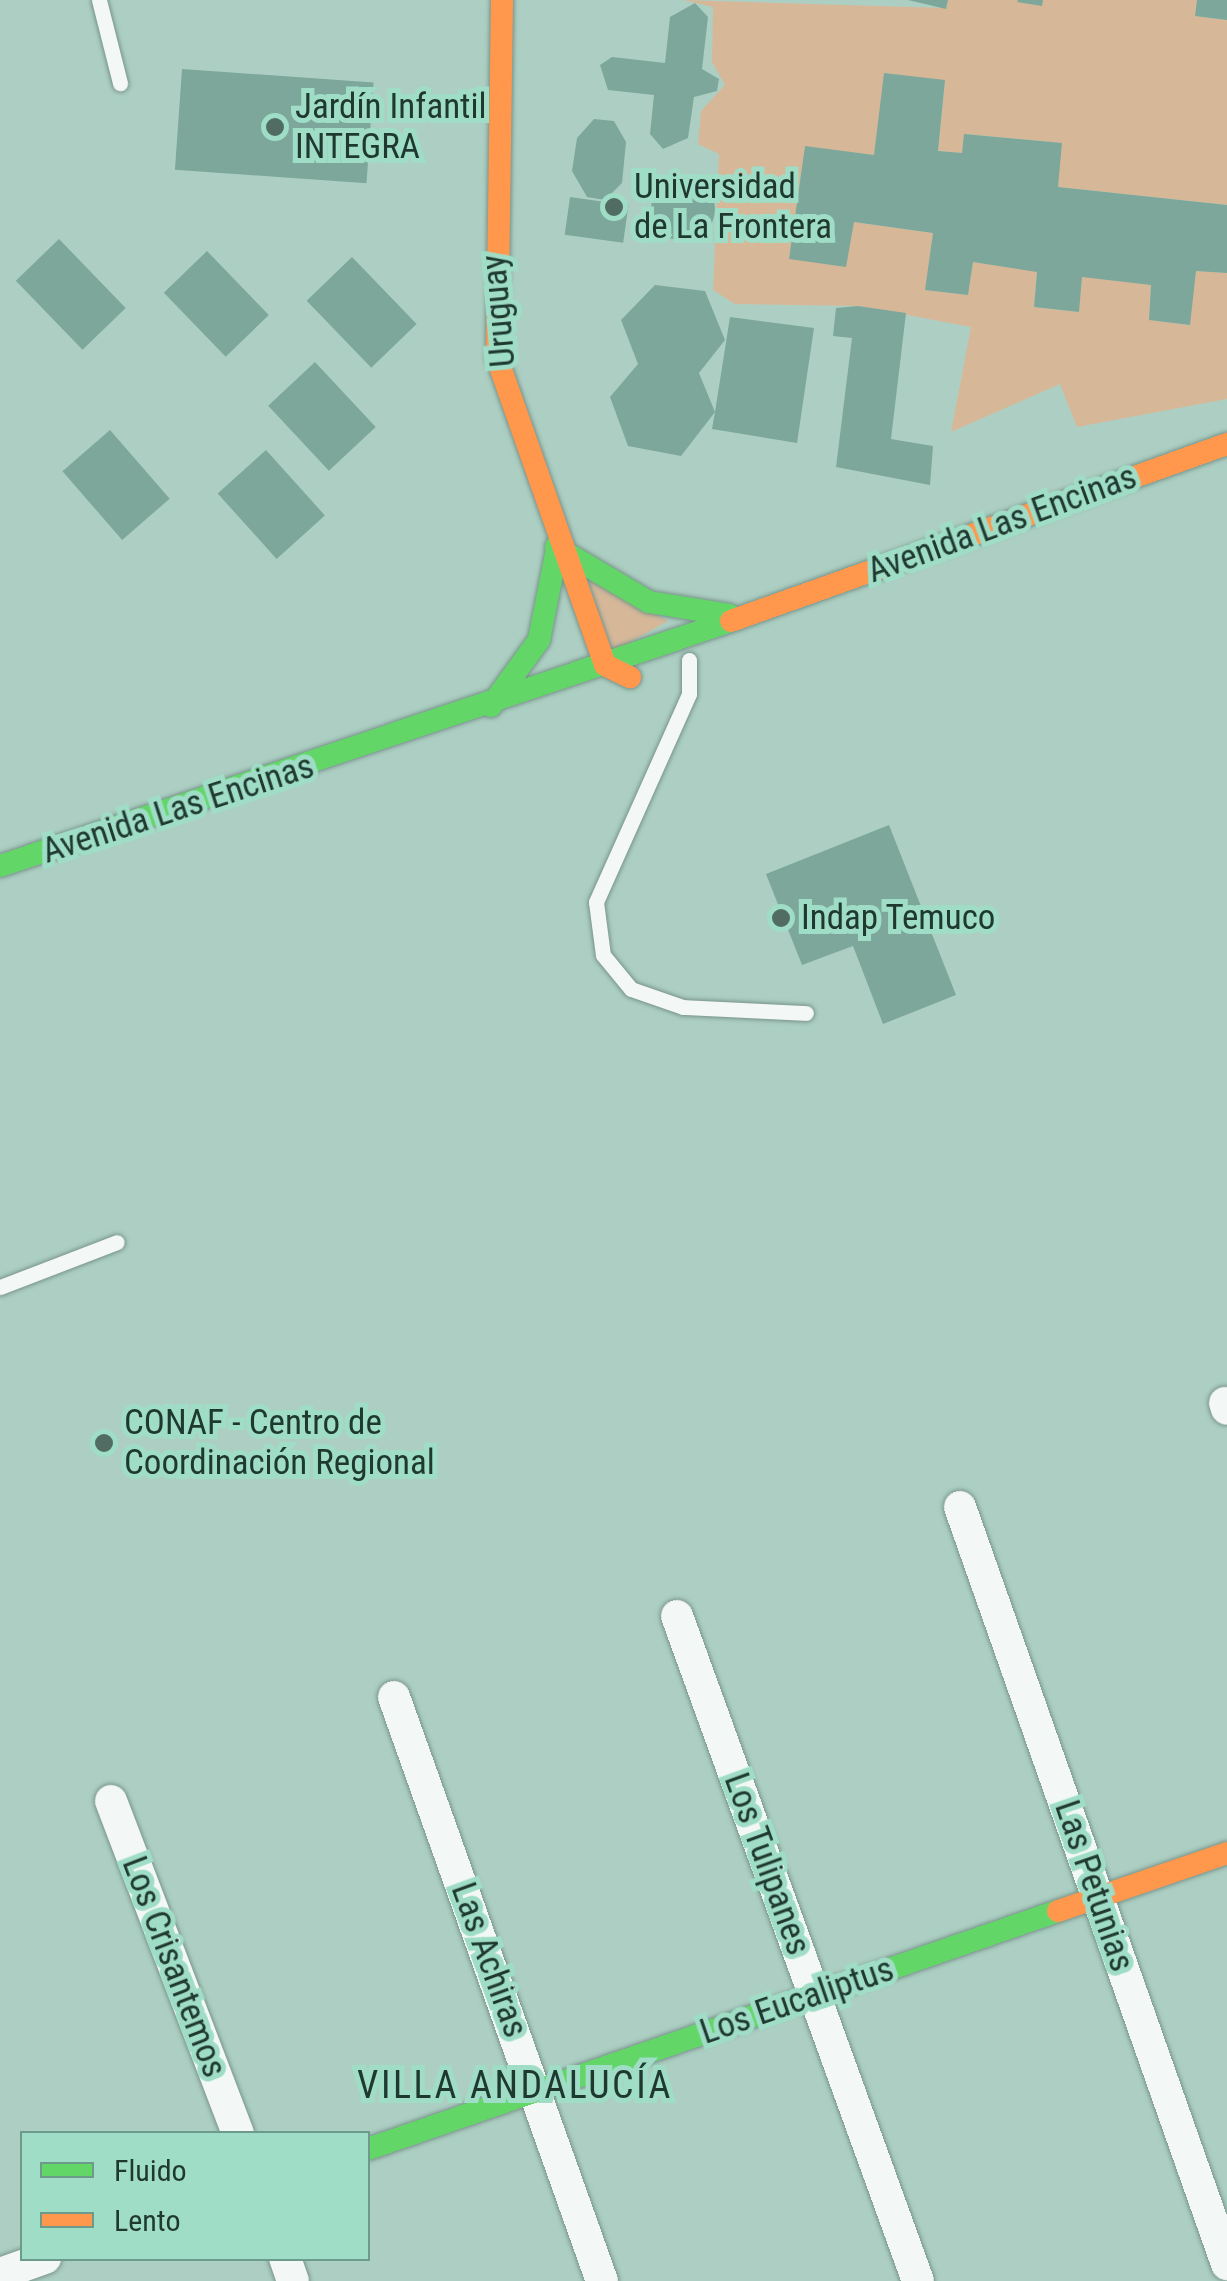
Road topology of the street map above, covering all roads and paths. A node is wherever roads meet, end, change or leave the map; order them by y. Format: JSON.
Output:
{"nodes":[{"id":1,"x":100,"y":0,"type":"edge"},
{"id":2,"x":502,"y":0,"type":"edge"},
{"id":3,"x":120,"y":83,"type":"dead end"},
{"id":4,"x":1227,"y":444,"type":"edge"},
{"id":5,"x":556,"y":546,"type":"junction"},
{"id":6,"x":777,"y":604,"type":"junction"},
{"id":7,"x":746,"y":614,"type":"junction"},
{"id":8,"x":689,"y":660,"type":"junction"},
{"id":9,"x":605,"y":665,"type":"junction"},
{"id":10,"x":645,"y":676,"type":"junction"},
{"id":11,"x":488,"y":708,"type":"junction"},
{"id":12,"x":518,"y":723,"type":"dead end"},
{"id":13,"x":484,"y":735,"type":"dead end"},
{"id":14,"x":436,"y":750,"type":"dead end"},
{"id":15,"x":355,"y":752,"type":"junction"},
{"id":16,"x":0,"y":866,"type":"edge"},
{"id":17,"x":806,"y":1013,"type":"dead end"},
{"id":18,"x":117,"y":1242,"type":"dead end"},
{"id":19,"x":0,"y":1287,"type":"edge"},
{"id":20,"x":960,"y":1508,"type":"dead end"},
{"id":21,"x":676,"y":1616,"type":"dead end"},
{"id":22,"x":394,"y":1696,"type":"dead end"},
{"id":23,"x":111,"y":1801,"type":"dead end"},
{"id":24,"x":1227,"y":1852,"type":"edge"},
{"id":25,"x":1098,"y":1897,"type":"junction"},
{"id":26,"x":815,"y":1995,"type":"junction"},
{"id":27,"x":536,"y":2092,"type":"junction"},
{"id":28,"x":237,"y":2131,"type":"edge"},
{"id":29,"x":370,"y":2148,"type":"edge"},
{"id":30,"x":37,"y":2261,"type":"edge"},
{"id":31,"x":1227,"y":2264,"type":"edge"},
{"id":32,"x":0,"y":2274,"type":"edge"},
{"id":33,"x":602,"y":2281,"type":"edge"},
{"id":34,"x":918,"y":2281,"type":"edge"}],
"edges":[{"from":1,"to":3,"type":"lane"},
{"from":2,"to":5,"type":"main road","name":"Uruguay"},
{"from":4,"to":6,"type":"main road","name":"Avenida Las Encinas"},
{"from":5,"to":7,"type":"main road"},
{"from":5,"to":9,"type":"main road","name":"Uruguay"},
{"from":5,"to":11,"type":"main road"},
{"from":6,"to":7,"type":"main road","name":"Avenida Las Encinas"},
{"from":6,"to":8,"type":"main road","name":"Avenida Las Encinas"},
{"from":7,"to":9,"type":"main road","name":"Avenida Las Encinas"},
{"from":8,"to":10,"type":"main road","name":"Avenida Las Encinas"},
{"from":8,"to":17,"type":"lane"},
{"from":9,"to":10,"type":"main road"},
{"from":9,"to":10,"type":"main road","name":"Avenida Las Encinas"},
{"from":9,"to":11,"type":"main road","name":"Avenida Las Encinas"},
{"from":11,"to":15,"type":"main road","name":"Avenida Las Encinas"},
{"from":12,"to":13,"type":"main road"},
{"from":14,"to":15,"type":"main road","name":"Avenida Las Encinas"},
{"from":15,"to":16,"type":"main road","name":"Avenida Las Encinas"},
{"from":18,"to":19,"type":"lane"},
{"from":20,"to":25,"type":"street","name":"Las Petunias"},
{"from":21,"to":26,"type":"street","name":"Los Tulipanes"},
{"from":22,"to":27,"type":"street","name":"Las Achiras"},
{"from":23,"to":28,"type":"street","name":"Los Crisantemos"},
{"from":24,"to":25,"type":"main road","name":"Los Eucaliptus"},
{"from":25,"to":26,"type":"main road","name":"Los Eucaliptus"},
{"from":25,"to":31,"type":"street","name":"Las Petunias"},
{"from":26,"to":27,"type":"main road","name":"Los Eucaliptus"},
{"from":26,"to":34,"type":"street","name":"Los Tulipanes"},
{"from":27,"to":29,"type":"main road","name":"Los Eucaliptus"},
{"from":27,"to":33,"type":"street","name":"Las Achiras"},
{"from":30,"to":32,"type":"street"}]}
